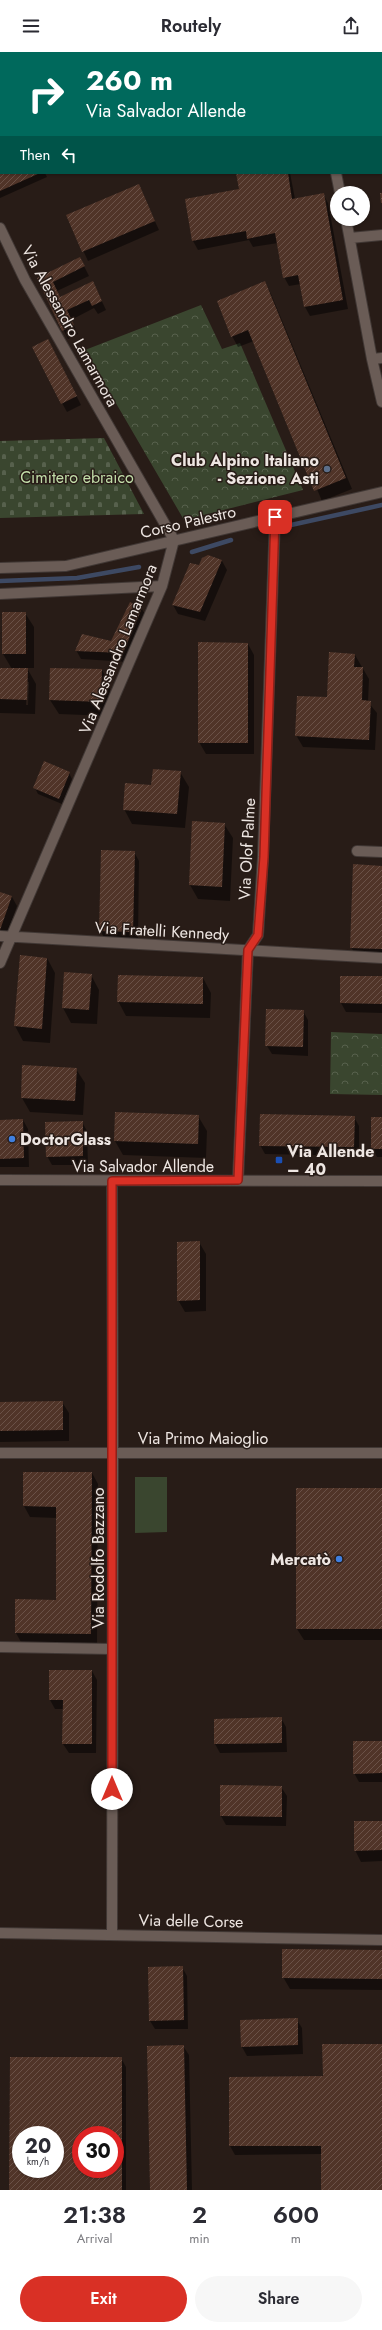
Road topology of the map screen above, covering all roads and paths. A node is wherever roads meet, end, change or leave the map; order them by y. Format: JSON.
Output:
{"nodes":[{"id":1,"x":336,"y":174,"type":"edge"},
{"id":2,"x":339,"y":186,"type":"edge"},
{"id":3,"x":347,"y":226,"type":"edge"},
{"id":4,"x":0,"y":228,"type":"edge"},
{"id":5,"x":382,"y":235,"type":"edge"},
{"id":6,"x":350,"y":238,"type":"junction"},
{"id":7,"x":377,"y":359,"type":"edge"},
{"id":8,"x":382,"y":402,"type":"edge"},
{"id":9,"x":382,"y":492,"type":"edge"},
{"id":10,"x":275,"y":517,"type":"junction"},
{"id":11,"x":174,"y":540,"type":"junction"},
{"id":12,"x":0,"y":568,"type":"edge"},
{"id":13,"x":162,"y":586,"type":"junction"},
{"id":14,"x":0,"y":594,"type":"edge"},
{"id":15,"x":357,"y":850,"type":"dead end"},
{"id":16,"x":382,"y":852,"type":"edge"},
{"id":17,"x":0,"y":936,"type":"edge"},
{"id":18,"x":12,"y":938,"type":"junction"},
{"id":19,"x":248,"y":950,"type":"junction"},
{"id":20,"x":382,"y":958,"type":"edge"},
{"id":21,"x":0,"y":963,"type":"edge"},
{"id":22,"x":0,"y":1180,"type":"edge"},
{"id":23,"x":238,"y":1180,"type":"junction"},
{"id":24,"x":112,"y":1181,"type":"junction"},
{"id":25,"x":382,"y":1181,"type":"edge"},
{"id":26,"x":0,"y":1453,"type":"edge"},
{"id":27,"x":114,"y":1453,"type":"junction"},
{"id":28,"x":382,"y":1453,"type":"edge"},
{"id":29,"x":0,"y":1647,"type":"edge"},
{"id":30,"x":112,"y":1649,"type":"junction"},
{"id":31,"x":0,"y":1933,"type":"edge"},
{"id":32,"x":112,"y":1935,"type":"junction"},
{"id":33,"x":382,"y":1940,"type":"edge"}],
"edges":[{"from":1,"to":2,"type":"street"},
{"from":3,"to":6,"type":"street"},
{"from":4,"to":11,"type":"street","name":"Via Alessandro Lamarmora"},
{"from":5,"to":6,"type":"street"},
{"from":6,"to":7,"type":"street"},
{"from":7,"to":8,"type":"street"},
{"from":9,"to":10,"type":"street","name":"Corso Palestro"},
{"from":10,"to":11,"type":"street","name":"Corso Palestro"},
{"from":10,"to":19,"type":"street","name":"Via Olof Palme"},
{"from":11,"to":12,"type":"street","name":"Corso Palestro"},
{"from":11,"to":13,"type":"street","name":"Via Alessandro Lamarmora"},
{"from":13,"to":14,"type":"street"},
{"from":13,"to":18,"type":"street","name":"Via Alessandro Lamarmora"},
{"from":15,"to":16,"type":"street"},
{"from":17,"to":18,"type":"street","name":"Via Fratelli Kennedy"},
{"from":18,"to":19,"type":"street","name":"Via Fratelli Kennedy"},
{"from":18,"to":21,"type":"street","name":"Via Alessandro Lamarmora"},
{"from":19,"to":20,"type":"street","name":"Via Fratelli Kennedy"},
{"from":19,"to":23,"type":"street","name":"Via Olof Palme"},
{"from":22,"to":24,"type":"street","name":"Via Salvador Allende"},
{"from":23,"to":24,"type":"street","name":"Via Salvador Allende"},
{"from":23,"to":25,"type":"street","name":"Via Salvador Allende"},
{"from":24,"to":27,"type":"street","name":"Via Rodolfo Bazzano"},
{"from":26,"to":27,"type":"street","name":"Via Primo Maioglio"},
{"from":27,"to":28,"type":"street","name":"Via Primo Maioglio"},
{"from":27,"to":30,"type":"street","name":"Via Rodolfo Bazzano"},
{"from":29,"to":30,"type":"street"},
{"from":30,"to":32,"type":"street","name":"Via Rodolfo Bazzano"},
{"from":31,"to":32,"type":"street","name":"Via delle Corse"},
{"from":32,"to":33,"type":"street","name":"Via delle Corse"}]}
